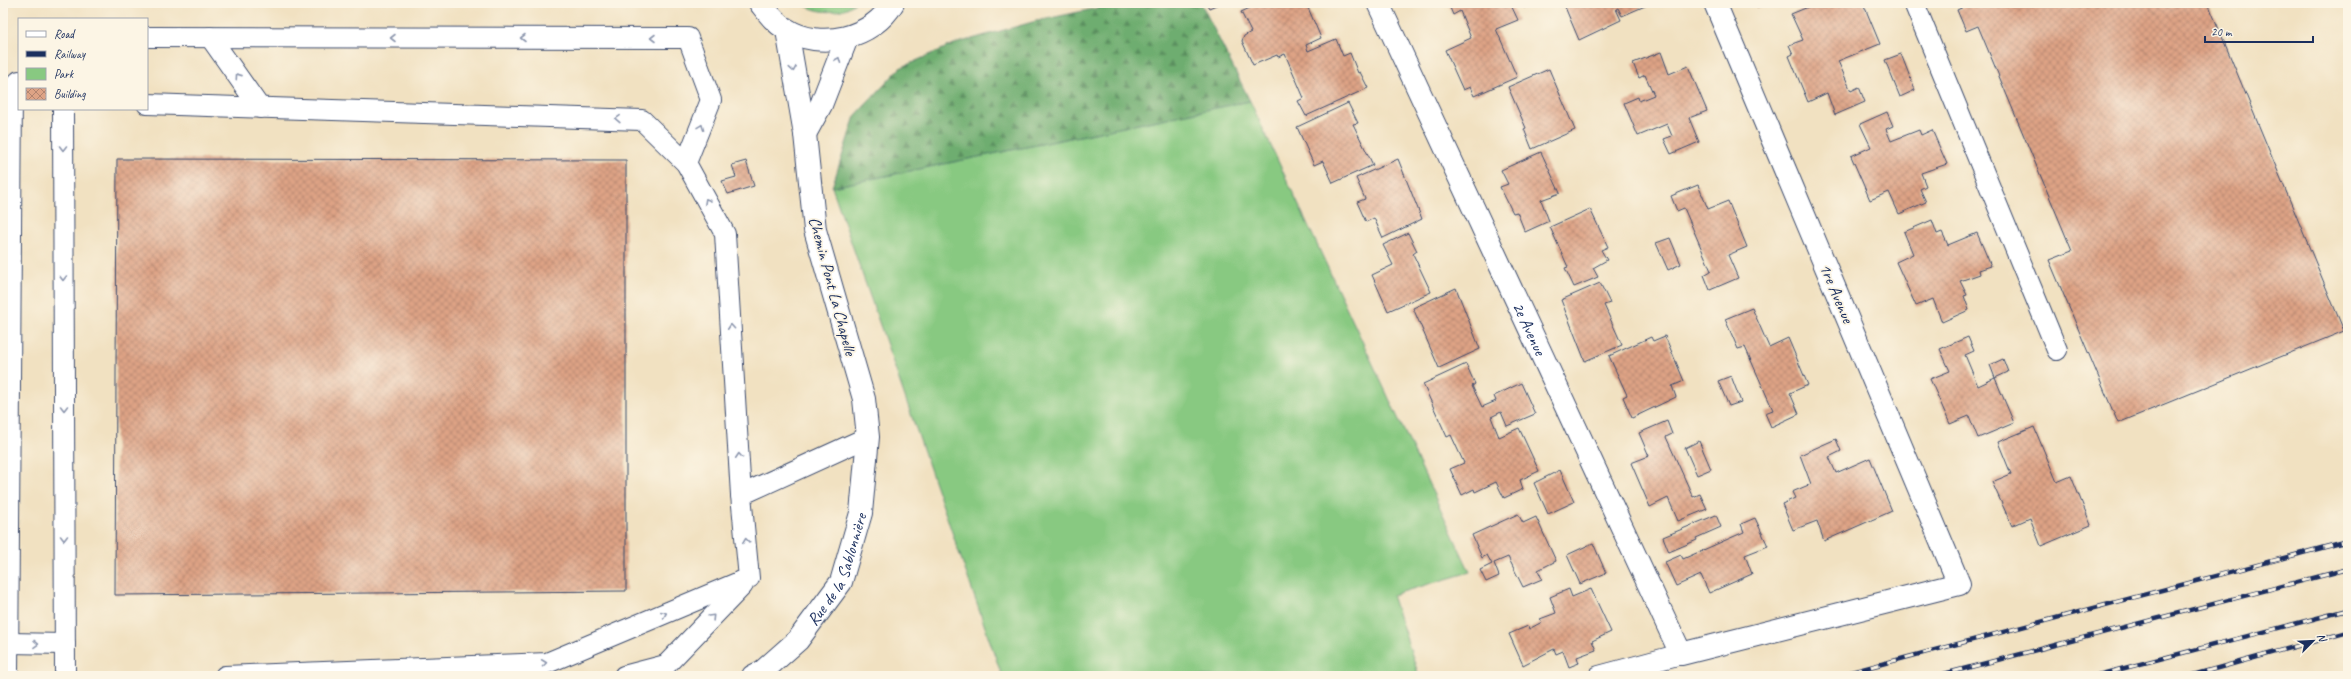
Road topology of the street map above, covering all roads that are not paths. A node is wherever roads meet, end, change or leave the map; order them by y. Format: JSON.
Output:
{"nodes":[{"id":1,"x":760,"y":3,"type":"edge"},
{"id":2,"x":893,"y":3,"type":"edge"},
{"id":3,"x":1378,"y":3,"type":"edge"},
{"id":4,"x":1715,"y":3,"type":"edge"},
{"id":5,"x":1915,"y":3,"type":"edge"},
{"id":6,"x":787,"y":30,"type":"junction"},
{"id":7,"x":148,"y":37,"type":"edge"},
{"id":8,"x":210,"y":37,"type":"junction"},
{"id":9,"x":847,"y":38,"type":"junction"},
{"id":10,"x":18,"y":82,"type":"edge"},
{"id":11,"x":148,"y":104,"type":"edge"},
{"id":12,"x":260,"y":108,"type":"junction"},
{"id":13,"x":63,"y":110,"type":"edge"},
{"id":14,"x":805,"y":134,"type":"junction"},
{"id":15,"x":686,"y":163,"type":"junction"},
{"id":16,"x":2057,"y":350,"type":"dead end"},
{"id":17,"x":868,"y":437,"type":"junction"},
{"id":18,"x":741,"y":495,"type":"junction"},
{"id":19,"x":750,"y":578,"type":"junction"},
{"id":20,"x":8,"y":643,"type":"junction"},
{"id":21,"x":65,"y":644,"type":"junction"},
{"id":22,"x":1681,"y":654,"type":"junction"},
{"id":23,"x":8,"y":676,"type":"edge"},
{"id":24,"x":65,"y":676,"type":"edge"},
{"id":25,"x":225,"y":676,"type":"edge"},
{"id":26,"x":624,"y":676,"type":"edge"},
{"id":27,"x":753,"y":676,"type":"edge"},
{"id":28,"x":1600,"y":676,"type":"edge"}],
"edges":[{"from":1,"to":6,"type":"street"},
{"from":2,"to":9,"type":"street"},
{"from":3,"to":22,"type":"street","name":"2e Avenue"},
{"from":4,"to":22,"type":"street","name":"1re Avenue"},
{"from":5,"to":16,"type":"lane"},
{"from":6,"to":9,"type":"street"},
{"from":6,"to":14,"type":"street","name":"Chemin Pont La Chapelle","one_way":true},
{"from":7,"to":8,"type":"lane"},
{"from":12,"to":8,"type":"lane","one_way":true},
{"from":15,"to":8,"type":"lane","one_way":true},
{"from":14,"to":9,"type":"street","one_way":true},
{"from":10,"to":20,"type":"lane"},
{"from":11,"to":12,"type":"lane"},
{"from":15,"to":12,"type":"lane","one_way":true},
{"from":13,"to":21,"type":"lane","one_way":true},
{"from":14,"to":17,"type":"street","name":"Chemin Pont La Chapelle"},
{"from":18,"to":15,"type":"lane","one_way":true},
{"from":17,"to":18,"type":"lane"},
{"from":17,"to":27,"type":"street","name":"Rue de la Sablonnière"},
{"from":19,"to":18,"type":"lane","one_way":true},
{"from":25,"to":19,"type":"lane","one_way":true},
{"from":26,"to":19,"type":"lane","one_way":true},
{"from":20,"to":21,"type":"lane","one_way":true},
{"from":20,"to":23,"type":"lane"},
{"from":21,"to":24,"type":"lane"},
{"from":22,"to":28,"type":"lane"}]}
